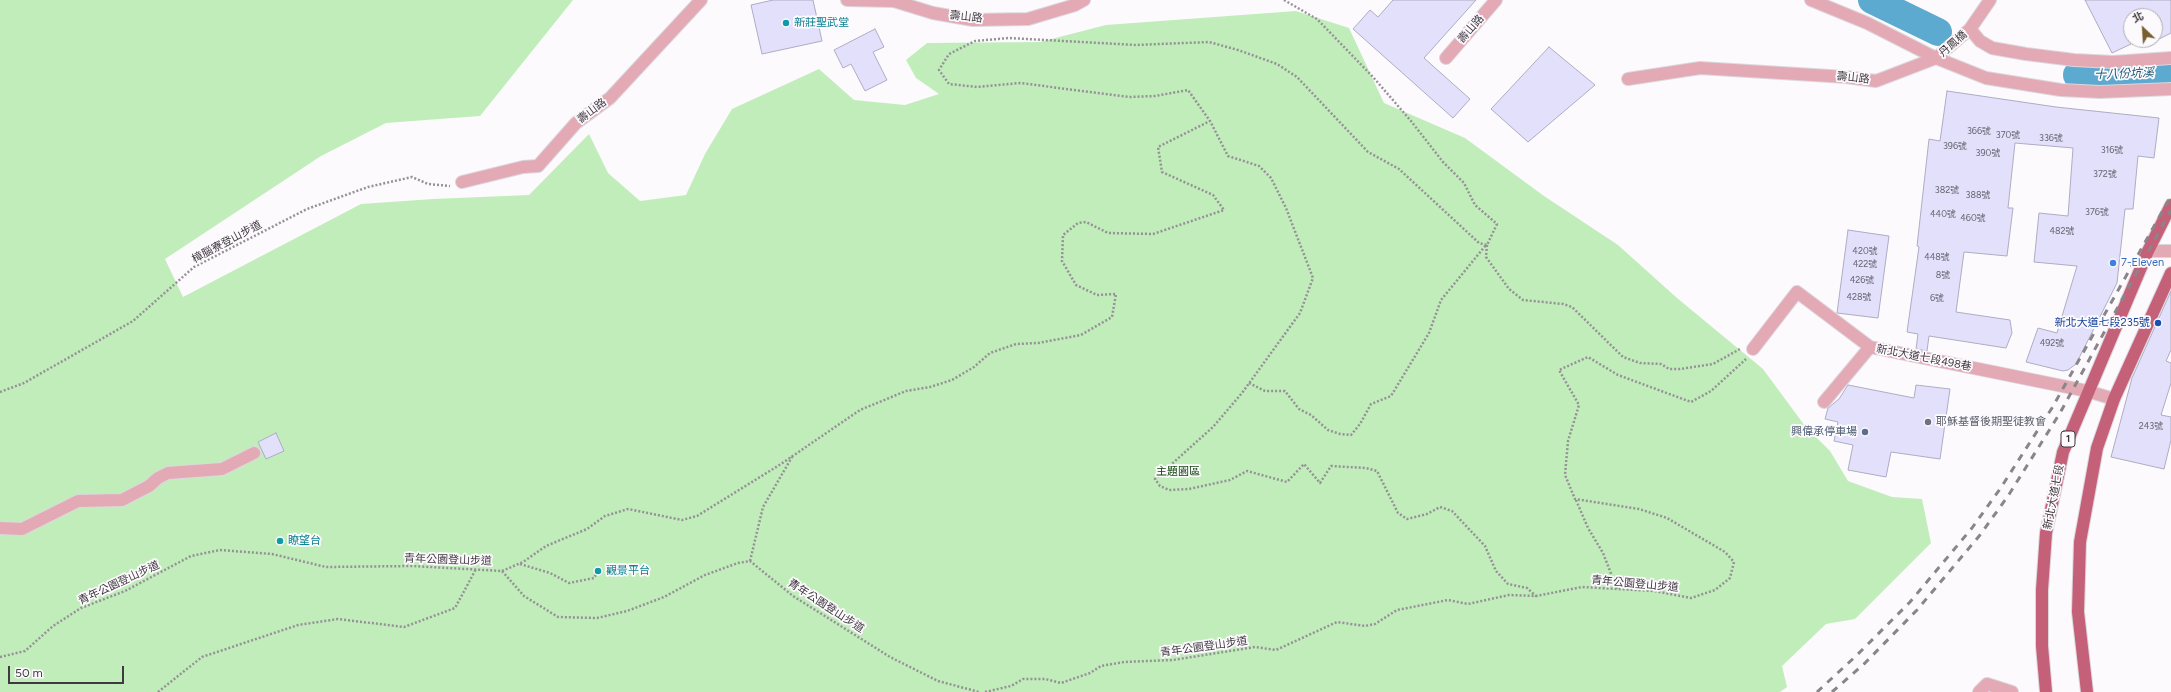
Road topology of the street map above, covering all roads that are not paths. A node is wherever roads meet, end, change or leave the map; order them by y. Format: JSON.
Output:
{"nodes":[{"id":1,"x":701,"y":0,"type":"edge"},
{"id":2,"x":847,"y":0,"type":"edge"},
{"id":3,"x":1084,"y":0,"type":"edge"},
{"id":4,"x":1496,"y":0,"type":"edge"},
{"id":5,"x":1811,"y":0,"type":"edge"},
{"id":6,"x":1990,"y":0,"type":"edge"},
{"id":7,"x":1970,"y":29,"type":"junction"},
{"id":8,"x":1446,"y":58,"type":"dead end"},
{"id":9,"x":1936,"y":58,"type":"junction"},
{"id":10,"x":2171,"y":58,"type":"edge"},
{"id":11,"x":1628,"y":79,"type":"dead end"},
{"id":12,"x":2171,"y":89,"type":"edge"},
{"id":13,"x":462,"y":182,"type":"road end"},
{"id":14,"x":2171,"y":205,"type":"edge"},
{"id":15,"x":2148,"y":251,"type":"junction"},
{"id":16,"x":2171,"y":251,"type":"edge"},
{"id":17,"x":2171,"y":273,"type":"edge"},
{"id":18,"x":1870,"y":347,"type":"junction"},
{"id":19,"x":1753,"y":350,"type":"road end"},
{"id":20,"x":2087,"y":391,"type":"junction"},
{"id":21,"x":2114,"y":399,"type":"junction"},
{"id":22,"x":1824,"y":402,"type":"dead end"},
{"id":23,"x":254,"y":453,"type":"dead end"},
{"id":24,"x":0,"y":528,"type":"edge"},
{"id":25,"x":1979,"y":692,"type":"edge"},
{"id":26,"x":2012,"y":692,"type":"edge"},
{"id":27,"x":2046,"y":692,"type":"edge"},
{"id":28,"x":2087,"y":692,"type":"edge"}],
"edges":[{"from":1,"to":13,"type":"street","name":"壽山路"},
{"from":2,"to":3,"type":"street","name":"壽山路"},
{"from":4,"to":8,"type":"street","name":"壽山路"},
{"from":5,"to":9,"type":"street"},
{"from":6,"to":7,"type":"street"},
{"from":7,"to":9,"type":"street","name":"丹鳳橋"},
{"from":7,"to":10,"type":"street"},
{"from":9,"to":11,"type":"street","name":"壽山路"},
{"from":9,"to":12,"type":"street"},
{"from":14,"to":15,"type":"main road","name":"新北大道七段","number":"1"},
{"from":15,"to":16,"type":"street"},
{"from":15,"to":20,"type":"main road","name":"新北大道七段","number":"1"},
{"from":17,"to":21,"type":"main road"},
{"from":18,"to":19,"type":"street","name":"新北大道七段498巷"},
{"from":18,"to":20,"type":"street","name":"新北大道七段498巷"},
{"from":18,"to":22,"type":"street"},
{"from":20,"to":21,"type":"street","name":"新北大道七段498巷"},
{"from":20,"to":27,"type":"main road","name":"新北大道七段","number":"1"},
{"from":21,"to":28,"type":"main road"},
{"from":23,"to":24,"type":"street"},
{"from":25,"to":26,"type":"street"}]}
